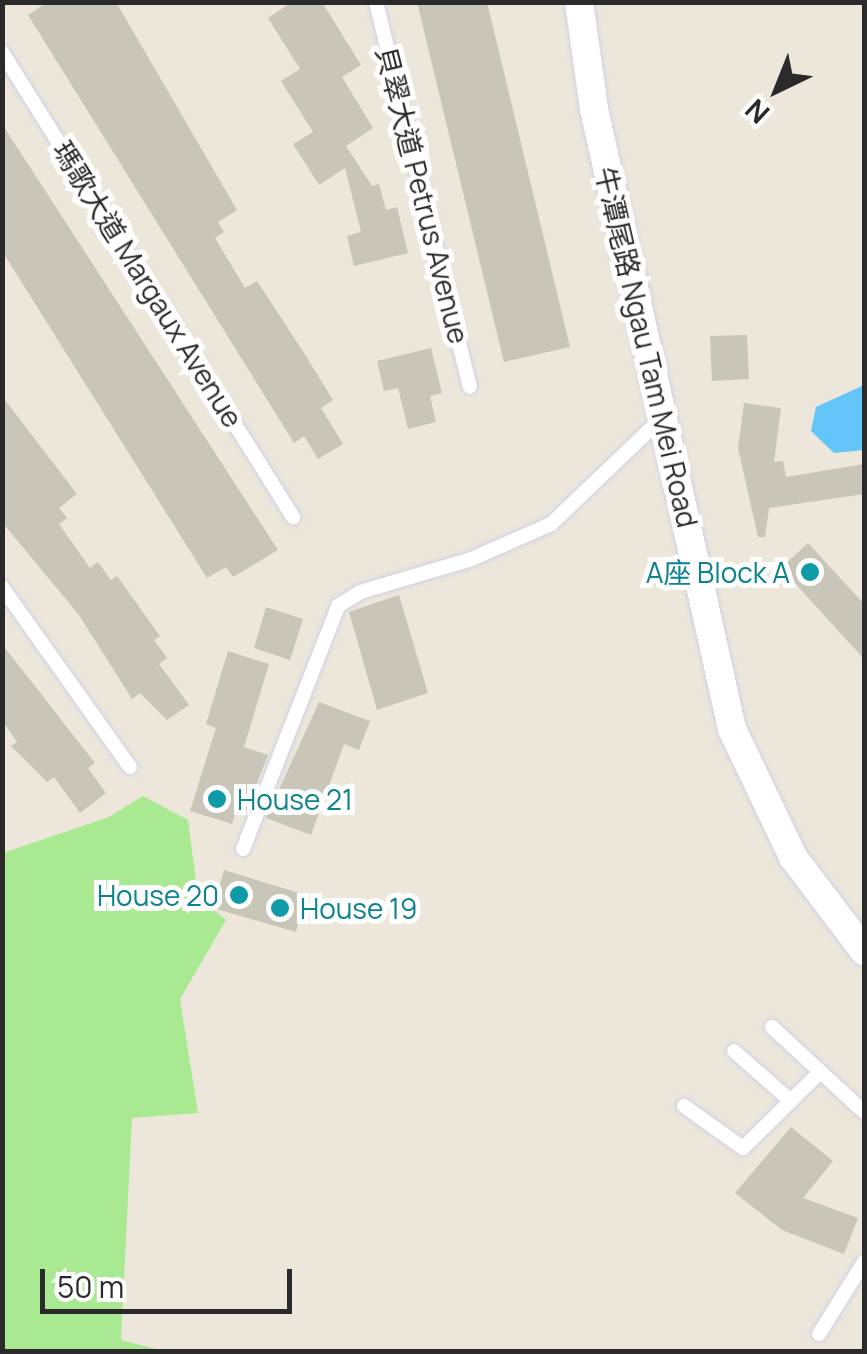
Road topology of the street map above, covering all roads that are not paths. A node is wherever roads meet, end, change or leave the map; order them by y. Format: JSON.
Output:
{"nodes":[{"id":1,"x":376,"y":2,"type":"edge"},
{"id":2,"x":579,"y":2,"type":"edge"},
{"id":3,"x":2,"y":52,"type":"edge"},
{"id":4,"x":470,"y":387,"type":"dead end"},
{"id":5,"x":662,"y":417,"type":"junction"},
{"id":6,"x":293,"y":517,"type":"dead end"},
{"id":7,"x":2,"y":587,"type":"edge"},
{"id":8,"x":130,"y":768,"type":"dead end"},
{"id":9,"x":243,"y":849,"type":"dead end"},
{"id":10,"x":864,"y":951,"type":"edge"},
{"id":11,"x":772,"y":1027,"type":"dead end"},
{"id":12,"x":734,"y":1051,"type":"dead end"},
{"id":13,"x":820,"y":1072,"type":"junction"},
{"id":14,"x":792,"y":1101,"type":"junction"},
{"id":15,"x":684,"y":1106,"type":"dead end"},
{"id":16,"x":864,"y":1112,"type":"edge"},
{"id":17,"x":864,"y":1262,"type":"edge"},
{"id":18,"x":819,"y":1334,"type":"dead end"}],
"edges":[{"from":1,"to":4,"type":"lane","name":"貝翠大道 Petrus Avenue"},
{"from":2,"to":5,"type":"street","name":"牛潭尾路 Ngau Tam Mei Road"},
{"from":3,"to":6,"type":"lane","name":"瑪歌大道 Margaux Avenue"},
{"from":5,"to":9,"type":"lane"},
{"from":5,"to":10,"type":"street","name":"牛潭尾路 Ngau Tam Mei Road"},
{"from":7,"to":8,"type":"lane"},
{"from":11,"to":13,"type":"lane"},
{"from":12,"to":14,"type":"lane"},
{"from":13,"to":14,"type":"lane"},
{"from":13,"to":16,"type":"lane"},
{"from":14,"to":15,"type":"lane"},
{"from":17,"to":18,"type":"lane"}]}
